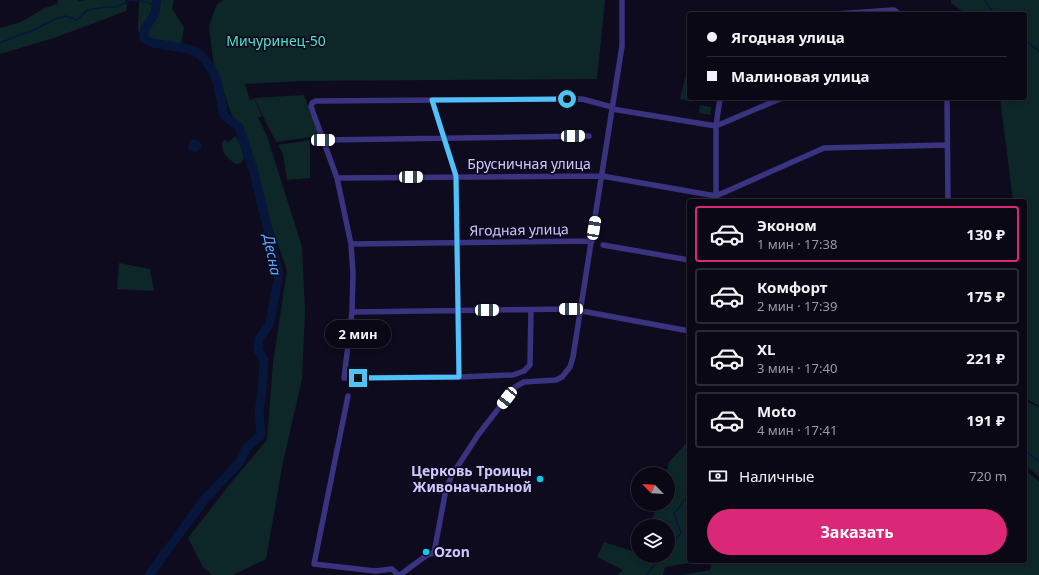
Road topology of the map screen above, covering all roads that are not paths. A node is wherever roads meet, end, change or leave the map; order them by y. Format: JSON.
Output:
{"nodes":[{"id":1,"x":622,"y":0,"type":"edge"},
{"id":2,"x":864,"y":12,"type":"edge"},
{"id":3,"x":896,"y":12,"type":"edge"},
{"id":4,"x":432,"y":100,"type":"junction"},
{"id":5,"x":720,"y":100,"type":"edge"},
{"id":6,"x":777,"y":100,"type":"edge"},
{"id":7,"x":947,"y":100,"type":"edge"},
{"id":8,"x":612,"y":108,"type":"junction"},
{"id":9,"x":716,"y":126,"type":"junction"},
{"id":10,"x":588,"y":136,"type":"dead end"},
{"id":11,"x":444,"y":139,"type":"junction"},
{"id":12,"x":323,"y":140,"type":"junction"},
{"id":13,"x":947,"y":146,"type":"junction"},
{"id":14,"x":456,"y":176,"type":"junction"},
{"id":15,"x":602,"y":176,"type":"junction"},
{"id":16,"x":336,"y":178,"type":"junction"},
{"id":17,"x":716,"y":198,"type":"edge"},
{"id":18,"x":948,"y":199,"type":"edge"},
{"id":19,"x":592,"y":241,"type":"junction"},
{"id":20,"x":457,"y":243,"type":"junction"},
{"id":21,"x":351,"y":244,"type":"junction"},
{"id":22,"x":603,"y":245,"type":"dead end"},
{"id":23,"x":687,"y":260,"type":"edge"},
{"id":24,"x":458,"y":310,"type":"junction"},
{"id":25,"x":531,"y":310,"type":"junction"},
{"id":26,"x":581,"y":311,"type":"junction"},
{"id":27,"x":352,"y":312,"type":"junction"},
{"id":28,"x":687,"y":331,"type":"edge"},
{"id":29,"x":459,"y":377,"type":"junction"},
{"id":30,"x":348,"y":396,"type":"dead end"},
{"id":31,"x":399,"y":575,"type":"edge"}],
"edges":[{"from":1,"to":8,"type":"street"},
{"from":2,"to":3,"type":"street"},
{"from":4,"to":8,"type":"street"},
{"from":4,"to":11,"type":"street"},
{"from":4,"to":12,"type":"street"},
{"from":5,"to":9,"type":"street"},
{"from":6,"to":9,"type":"street"},
{"from":7,"to":13,"type":"street"},
{"from":8,"to":9,"type":"street"},
{"from":8,"to":15,"type":"street"},
{"from":9,"to":17,"type":"street"},
{"from":10,"to":11,"type":"street"},
{"from":11,"to":12,"type":"street"},
{"from":11,"to":14,"type":"street"},
{"from":12,"to":16,"type":"street"},
{"from":13,"to":17,"type":"street"},
{"from":13,"to":18,"type":"street"},
{"from":14,"to":15,"type":"street","name":"Брусничная улица"},
{"from":14,"to":16,"type":"street","name":"Брусничная улица"},
{"from":14,"to":20,"type":"street"},
{"from":15,"to":17,"type":"street","name":"Брусничная улица"},
{"from":15,"to":19,"type":"street"},
{"from":16,"to":21,"type":"street"},
{"from":19,"to":20,"type":"street","name":"Ягодная улица"},
{"from":19,"to":26,"type":"street"},
{"from":20,"to":21,"type":"street","name":"Ягодная улица"},
{"from":20,"to":24,"type":"street"},
{"from":21,"to":27,"type":"street"},
{"from":22,"to":23,"type":"street"},
{"from":24,"to":25,"type":"street"},
{"from":24,"to":27,"type":"street"},
{"from":24,"to":29,"type":"street"},
{"from":25,"to":26,"type":"street"},
{"from":25,"to":29,"type":"street"},
{"from":26,"to":28,"type":"street"},
{"from":26,"to":31,"type":"street"},
{"from":27,"to":29,"type":"street"},
{"from":30,"to":31,"type":"street"}]}
